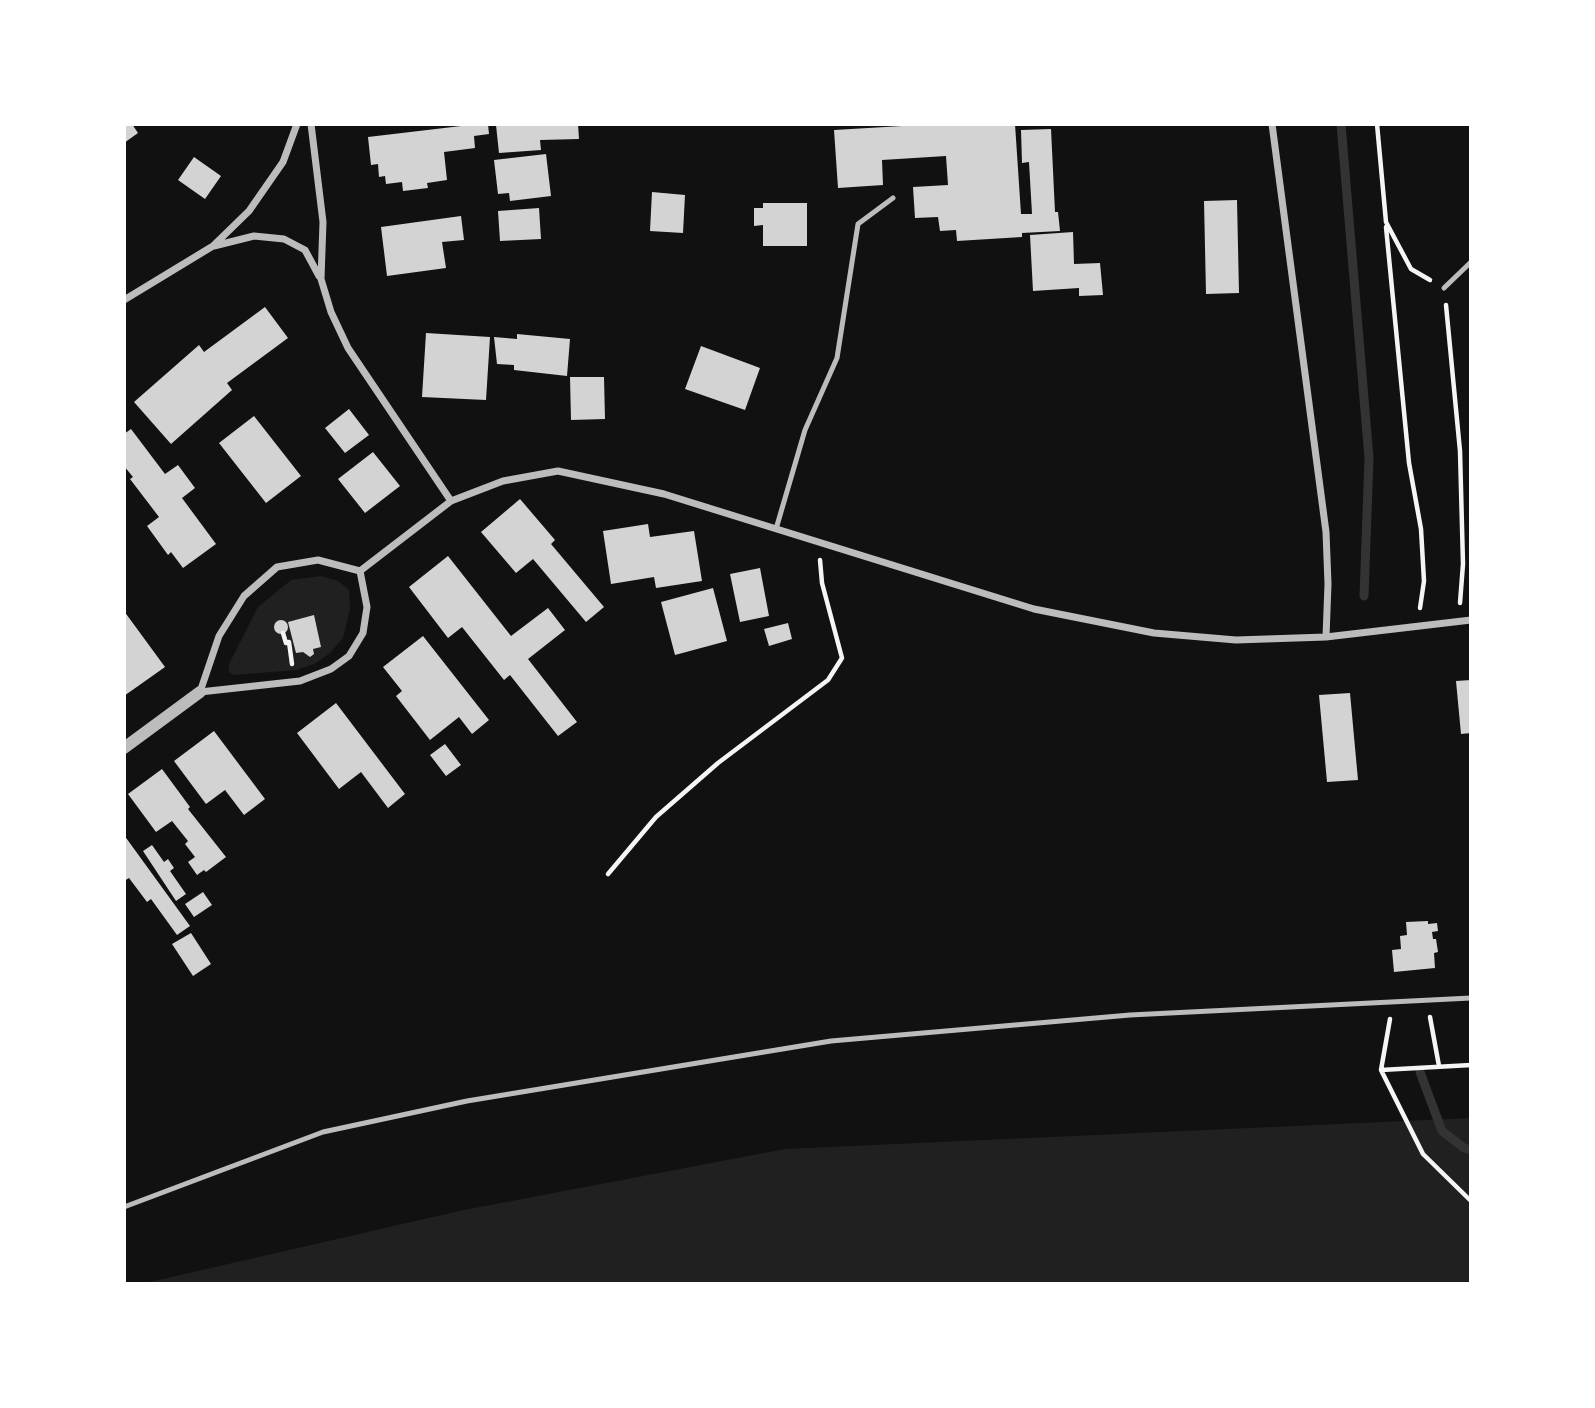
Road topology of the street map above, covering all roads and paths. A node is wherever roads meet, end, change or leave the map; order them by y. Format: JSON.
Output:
{"nodes":[{"id":1,"x":297,"y":124,"type":"edge"},
{"id":2,"x":311,"y":124,"type":"edge"},
{"id":3,"x":1272,"y":124,"type":"edge"},
{"id":4,"x":1377,"y":124,"type":"edge"},
{"id":5,"x":893,"y":198,"type":"dead end"},
{"id":6,"x":1385,"y":222,"type":"junction"},
{"id":7,"x":214,"y":246,"type":"junction"},
{"id":8,"x":1471,"y":262,"type":"edge"},
{"id":9,"x":321,"y":279,"type":"junction"},
{"id":10,"x":1444,"y":288,"type":"junction"},
{"id":11,"x":124,"y":300,"type":"edge"},
{"id":12,"x":452,"y":501,"type":"junction"},
{"id":13,"x":776,"y":529,"type":"junction"},
{"id":14,"x":818,"y":542,"type":"junction"},
{"id":15,"x":360,"y":572,"type":"junction"},
{"id":16,"x":1471,"y":620,"type":"edge"},
{"id":17,"x":1458,"y":621,"type":"junction"},
{"id":18,"x":1417,"y":626,"type":"junction"},
{"id":19,"x":283,"y":633,"type":"dead end"},
{"id":20,"x":1326,"y":637,"type":"junction"},
{"id":21,"x":286,"y":643,"type":"dead end"},
{"id":22,"x":200,"y":692,"type":"junction"},
{"id":23,"x":124,"y":748,"type":"edge"},
{"id":24,"x":608,"y":874,"type":"dead end"},
{"id":25,"x":1471,"y":998,"type":"edge"},
{"id":26,"x":1427,"y":999,"type":"junction"},
{"id":27,"x":1393,"y":1000,"type":"junction"},
{"id":28,"x":1471,"y":1065,"type":"edge"},
{"id":29,"x":1439,"y":1066,"type":"junction"},
{"id":30,"x":1381,"y":1070,"type":"junction"},
{"id":31,"x":1471,"y":1201,"type":"edge"},
{"id":32,"x":124,"y":1207,"type":"edge"}],
"edges":[{"from":1,"to":7,"type":"street"},
{"from":2,"to":9,"type":"street"},
{"from":3,"to":20,"type":"street"},
{"from":4,"to":6,"type":"path"},
{"from":5,"to":13,"type":"lane"},
{"from":6,"to":10,"type":"path"},
{"from":6,"to":18,"type":"path"},
{"from":7,"to":9,"type":"street"},
{"from":7,"to":11,"type":"street"},
{"from":8,"to":10,"type":"lane"},
{"from":9,"to":12,"type":"street"},
{"from":10,"to":17,"type":"path"},
{"from":12,"to":13,"type":"street"},
{"from":12,"to":15,"type":"street"},
{"from":13,"to":14,"type":"street"},
{"from":14,"to":20,"type":"street"},
{"from":14,"to":24,"type":"path"},
{"from":15,"to":22,"type":"street"},
{"from":15,"to":22,"type":"street"},
{"from":16,"to":17,"type":"street"},
{"from":17,"to":18,"type":"street"},
{"from":18,"to":20,"type":"street"},
{"from":19,"to":21,"type":"path"},
{"from":22,"to":23,"type":"street"},
{"from":25,"to":26,"type":"lane"},
{"from":26,"to":27,"type":"lane"},
{"from":26,"to":29,"type":"path"},
{"from":27,"to":30,"type":"path"},
{"from":27,"to":32,"type":"lane"},
{"from":28,"to":29,"type":"path"},
{"from":29,"to":30,"type":"path"},
{"from":30,"to":31,"type":"path"}]}
